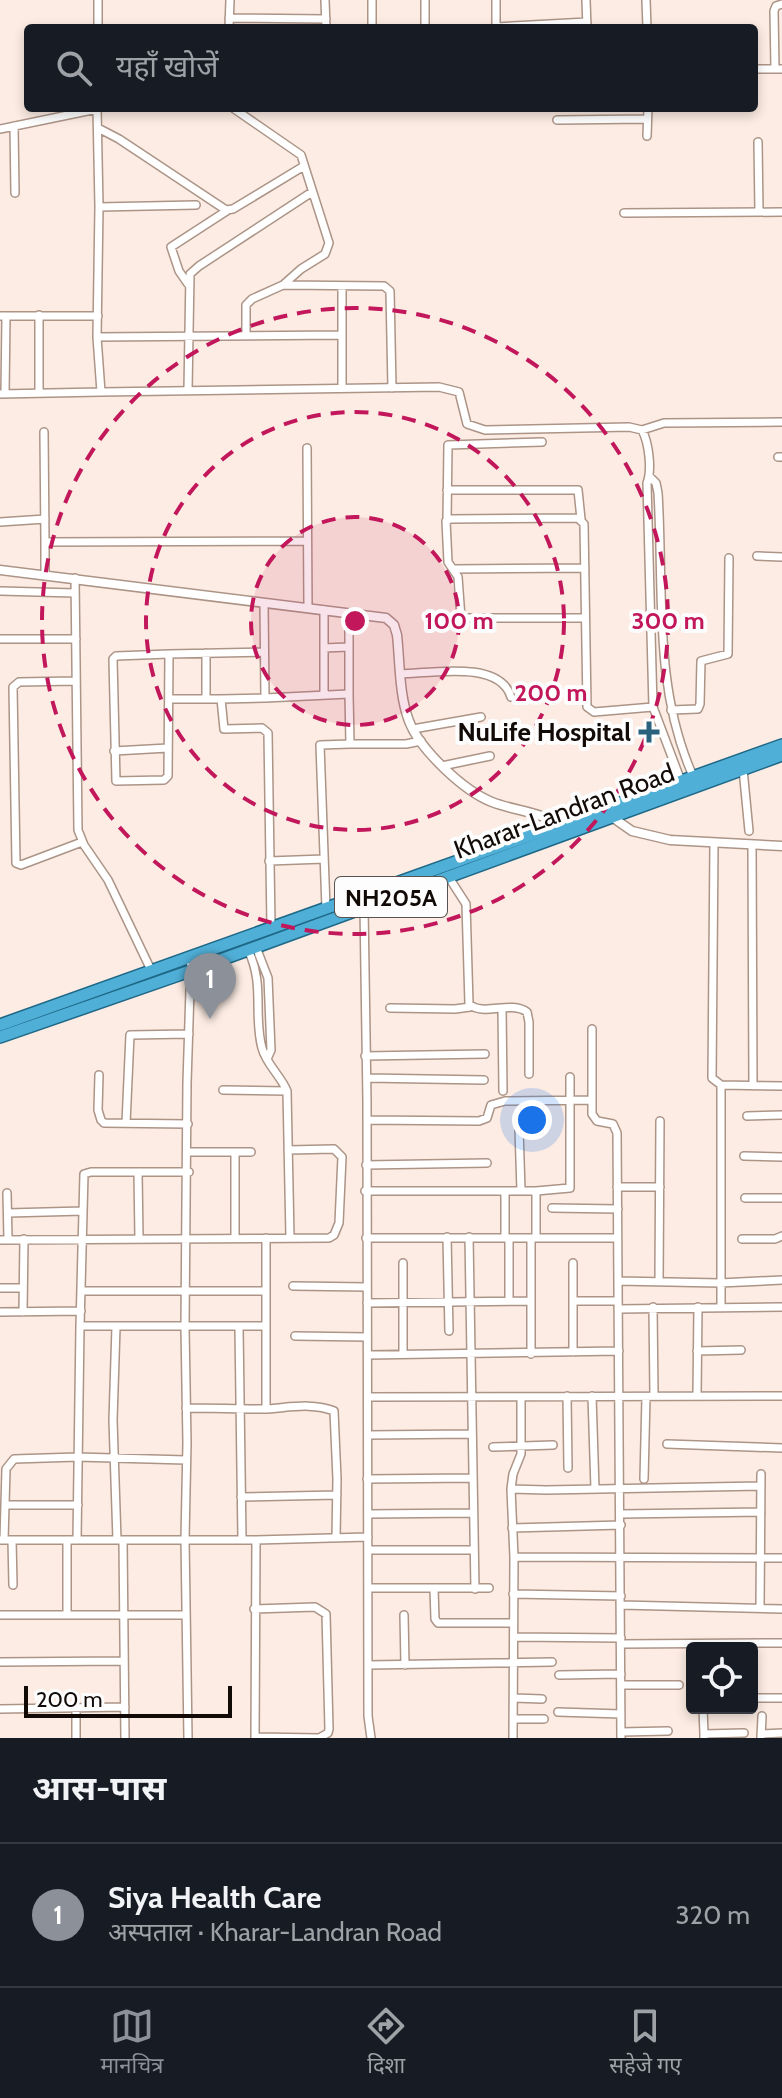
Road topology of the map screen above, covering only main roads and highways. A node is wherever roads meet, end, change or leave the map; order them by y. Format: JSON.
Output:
{"nodes":[{"id":1,"x":782,"y":745,"type":"edge"},
{"id":2,"x":782,"y":755,"type":"edge"},
{"id":3,"x":675,"y":787,"type":"junction"},
{"id":4,"x":563,"y":829,"type":"junction"},
{"id":5,"x":362,"y":902,"type":"junction"},
{"id":6,"x":0,"y":1025,"type":"edge"},
{"id":7,"x":0,"y":1037,"type":"edge"}],
"edges":[{"from":1,"to":3,"type":"highway","number":"NH205A"},
{"from":2,"to":3,"type":"highway","name":"Kharar-Landran Road","number":"NH205A"},
{"from":3,"to":4,"type":"highway","number":"NH205A"},
{"from":3,"to":4,"type":"highway","name":"Kharar-Landran Road","number":"NH205A"},
{"from":4,"to":5,"type":"highway","number":"NH205A"},
{"from":4,"to":5,"type":"highway","name":"Kharar-Landran Road","number":"NH205A"},
{"from":5,"to":6,"type":"highway","number":"NH205A"},
{"from":5,"to":7,"type":"highway","name":"Kharar-Landran Road","number":"NH205A"}]}
